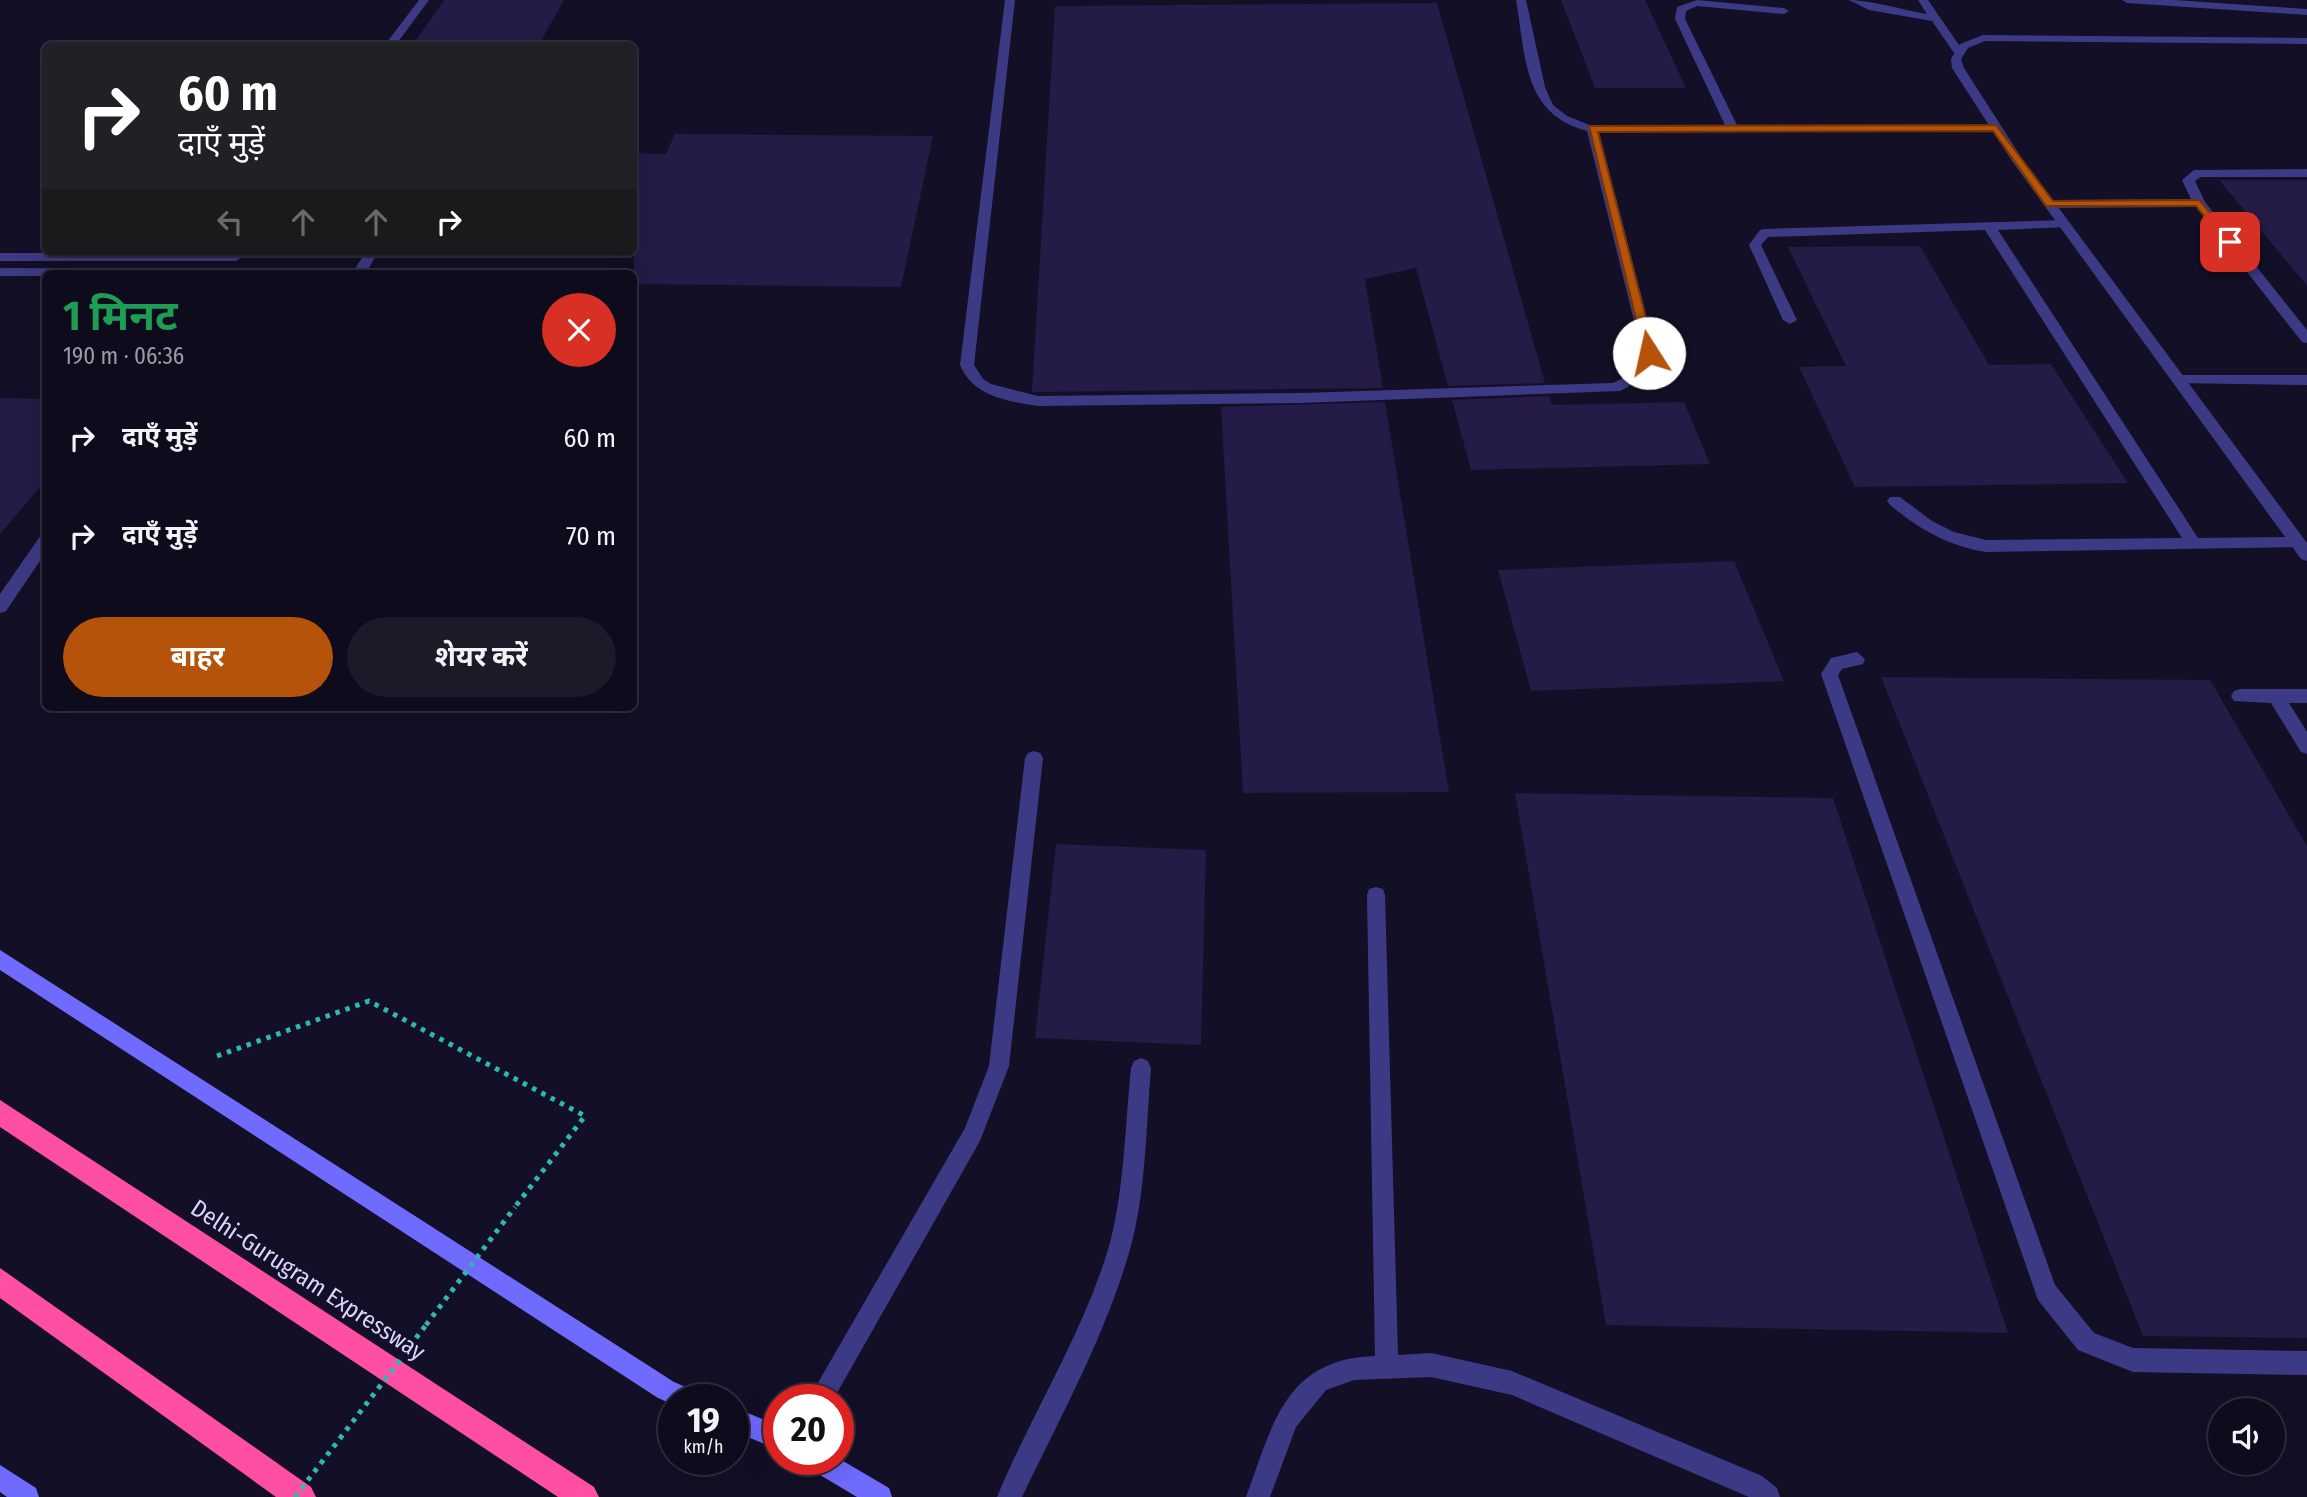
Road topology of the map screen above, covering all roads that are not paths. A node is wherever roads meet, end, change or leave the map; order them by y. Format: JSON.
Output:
{"nodes":[{"id":1,"x":424,"y":0,"type":"edge"},
{"id":2,"x":1010,"y":0,"type":"edge"},
{"id":3,"x":1521,"y":0,"type":"edge"},
{"id":4,"x":1854,"y":0,"type":"edge"},
{"id":5,"x":1923,"y":0,"type":"edge"},
{"id":6,"x":2127,"y":0,"type":"edge"},
{"id":7,"x":1784,"y":10,"type":"dead end"},
{"id":8,"x":2307,"y":12,"type":"edge"},
{"id":9,"x":1935,"y":18,"type":"junction"},
{"id":10,"x":2307,"y":41,"type":"edge"},
{"id":11,"x":392,"y":42,"type":"edge"},
{"id":12,"x":1958,"y":51,"type":"junction"},
{"id":13,"x":1996,"y":128,"type":"junction"},
{"id":14,"x":1592,"y":129,"type":"junction"},
{"id":15,"x":1733,"y":129,"type":"junction"},
{"id":16,"x":2307,"y":173,"type":"edge"},
{"id":17,"x":2199,"y":203,"type":"junction"},
{"id":18,"x":2050,"y":204,"type":"junction"},
{"id":19,"x":2065,"y":224,"type":"junction"},
{"id":20,"x":1989,"y":226,"type":"junction"},
{"id":21,"x":85,"y":256,"type":"edge"},
{"id":22,"x":0,"y":257,"type":"edge"},
{"id":23,"x":0,"y":272,"type":"edge"},
{"id":24,"x":42,"y":272,"type":"edge"},
{"id":25,"x":1790,"y":320,"type":"dead end"},
{"id":26,"x":2307,"y":339,"type":"edge"},
{"id":27,"x":2179,"y":380,"type":"junction"},
{"id":28,"x":2307,"y":380,"type":"edge"},
{"id":29,"x":1895,"y":501,"type":"dead end"},
{"id":30,"x":2194,"y":544,"type":"junction"},
{"id":31,"x":42,"y":545,"type":"edge"},
{"id":32,"x":2303,"y":549,"type":"edge"},
{"id":33,"x":0,"y":607,"type":"edge"},
{"id":34,"x":1857,"y":659,"type":"dead end"},
{"id":35,"x":2240,"y":696,"type":"dead end"},
{"id":36,"x":2276,"y":696,"type":"junction"},
{"id":37,"x":2307,"y":696,"type":"edge"},
{"id":38,"x":2307,"y":747,"type":"edge"},
{"id":39,"x":1034,"y":758,"type":"dead end"},
{"id":40,"x":1376,"y":895,"type":"dead end"},
{"id":41,"x":0,"y":959,"type":"edge"},
{"id":42,"x":1140,"y":1068,"type":"dead end"},
{"id":43,"x":0,"y":1112,"type":"edge"},
{"id":44,"x":0,"y":1282,"type":"edge"},
{"id":45,"x":2307,"y":1363,"type":"edge"},
{"id":46,"x":1387,"y":1367,"type":"junction"},
{"id":47,"x":829,"y":1384,"type":"edge"},
{"id":48,"x":658,"y":1385,"type":"edge"},
{"id":49,"x":844,"y":1475,"type":"edge"},
{"id":50,"x":0,"y":1477,"type":"edge"},
{"id":51,"x":27,"y":1497,"type":"edge"},
{"id":52,"x":301,"y":1497,"type":"edge"},
{"id":53,"x":584,"y":1497,"type":"edge"},
{"id":54,"x":880,"y":1497,"type":"edge"},
{"id":55,"x":1009,"y":1497,"type":"edge"},
{"id":56,"x":1258,"y":1497,"type":"edge"},
{"id":57,"x":1768,"y":1497,"type":"edge"}],
"edges":[{"from":1,"to":11,"type":"street"},
{"from":2,"to":14,"type":"street"},
{"from":3,"to":14,"type":"street"},
{"from":4,"to":9,"type":"street"},
{"from":5,"to":9,"type":"street"},
{"from":6,"to":8,"type":"street"},
{"from":7,"to":15,"type":"street"},
{"from":9,"to":12,"type":"street"},
{"from":10,"to":12,"type":"street"},
{"from":12,"to":13,"type":"street"},
{"from":13,"to":15,"type":"street"},
{"from":13,"to":18,"type":"street"},
{"from":14,"to":15,"type":"street"},
{"from":16,"to":17,"type":"street"},
{"from":17,"to":18,"type":"street"},
{"from":17,"to":26,"type":"street"},
{"from":18,"to":19,"type":"street"},
{"from":19,"to":20,"type":"street"},
{"from":19,"to":27,"type":"street"},
{"from":20,"to":25,"type":"street"},
{"from":20,"to":30,"type":"street"},
{"from":21,"to":22,"type":"street"},
{"from":23,"to":24,"type":"street"},
{"from":27,"to":28,"type":"street"},
{"from":27,"to":32,"type":"street"},
{"from":29,"to":30,"type":"street"},
{"from":30,"to":32,"type":"street"},
{"from":31,"to":33,"type":"street"},
{"from":34,"to":45,"type":"street"},
{"from":35,"to":36,"type":"street"},
{"from":36,"to":37,"type":"street"},
{"from":36,"to":38,"type":"street"},
{"from":39,"to":47,"type":"street"},
{"from":40,"to":46,"type":"street"},
{"from":41,"to":48,"type":"main road"},
{"from":42,"to":55,"type":"street"},
{"from":43,"to":53,"type":"highway","name":"Delhi-Gurugram Expressway"},
{"from":44,"to":52,"type":"highway"},
{"from":46,"to":56,"type":"street"},
{"from":46,"to":57,"type":"street"},
{"from":49,"to":54,"type":"main road"},
{"from":50,"to":51,"type":"main road"}]}
